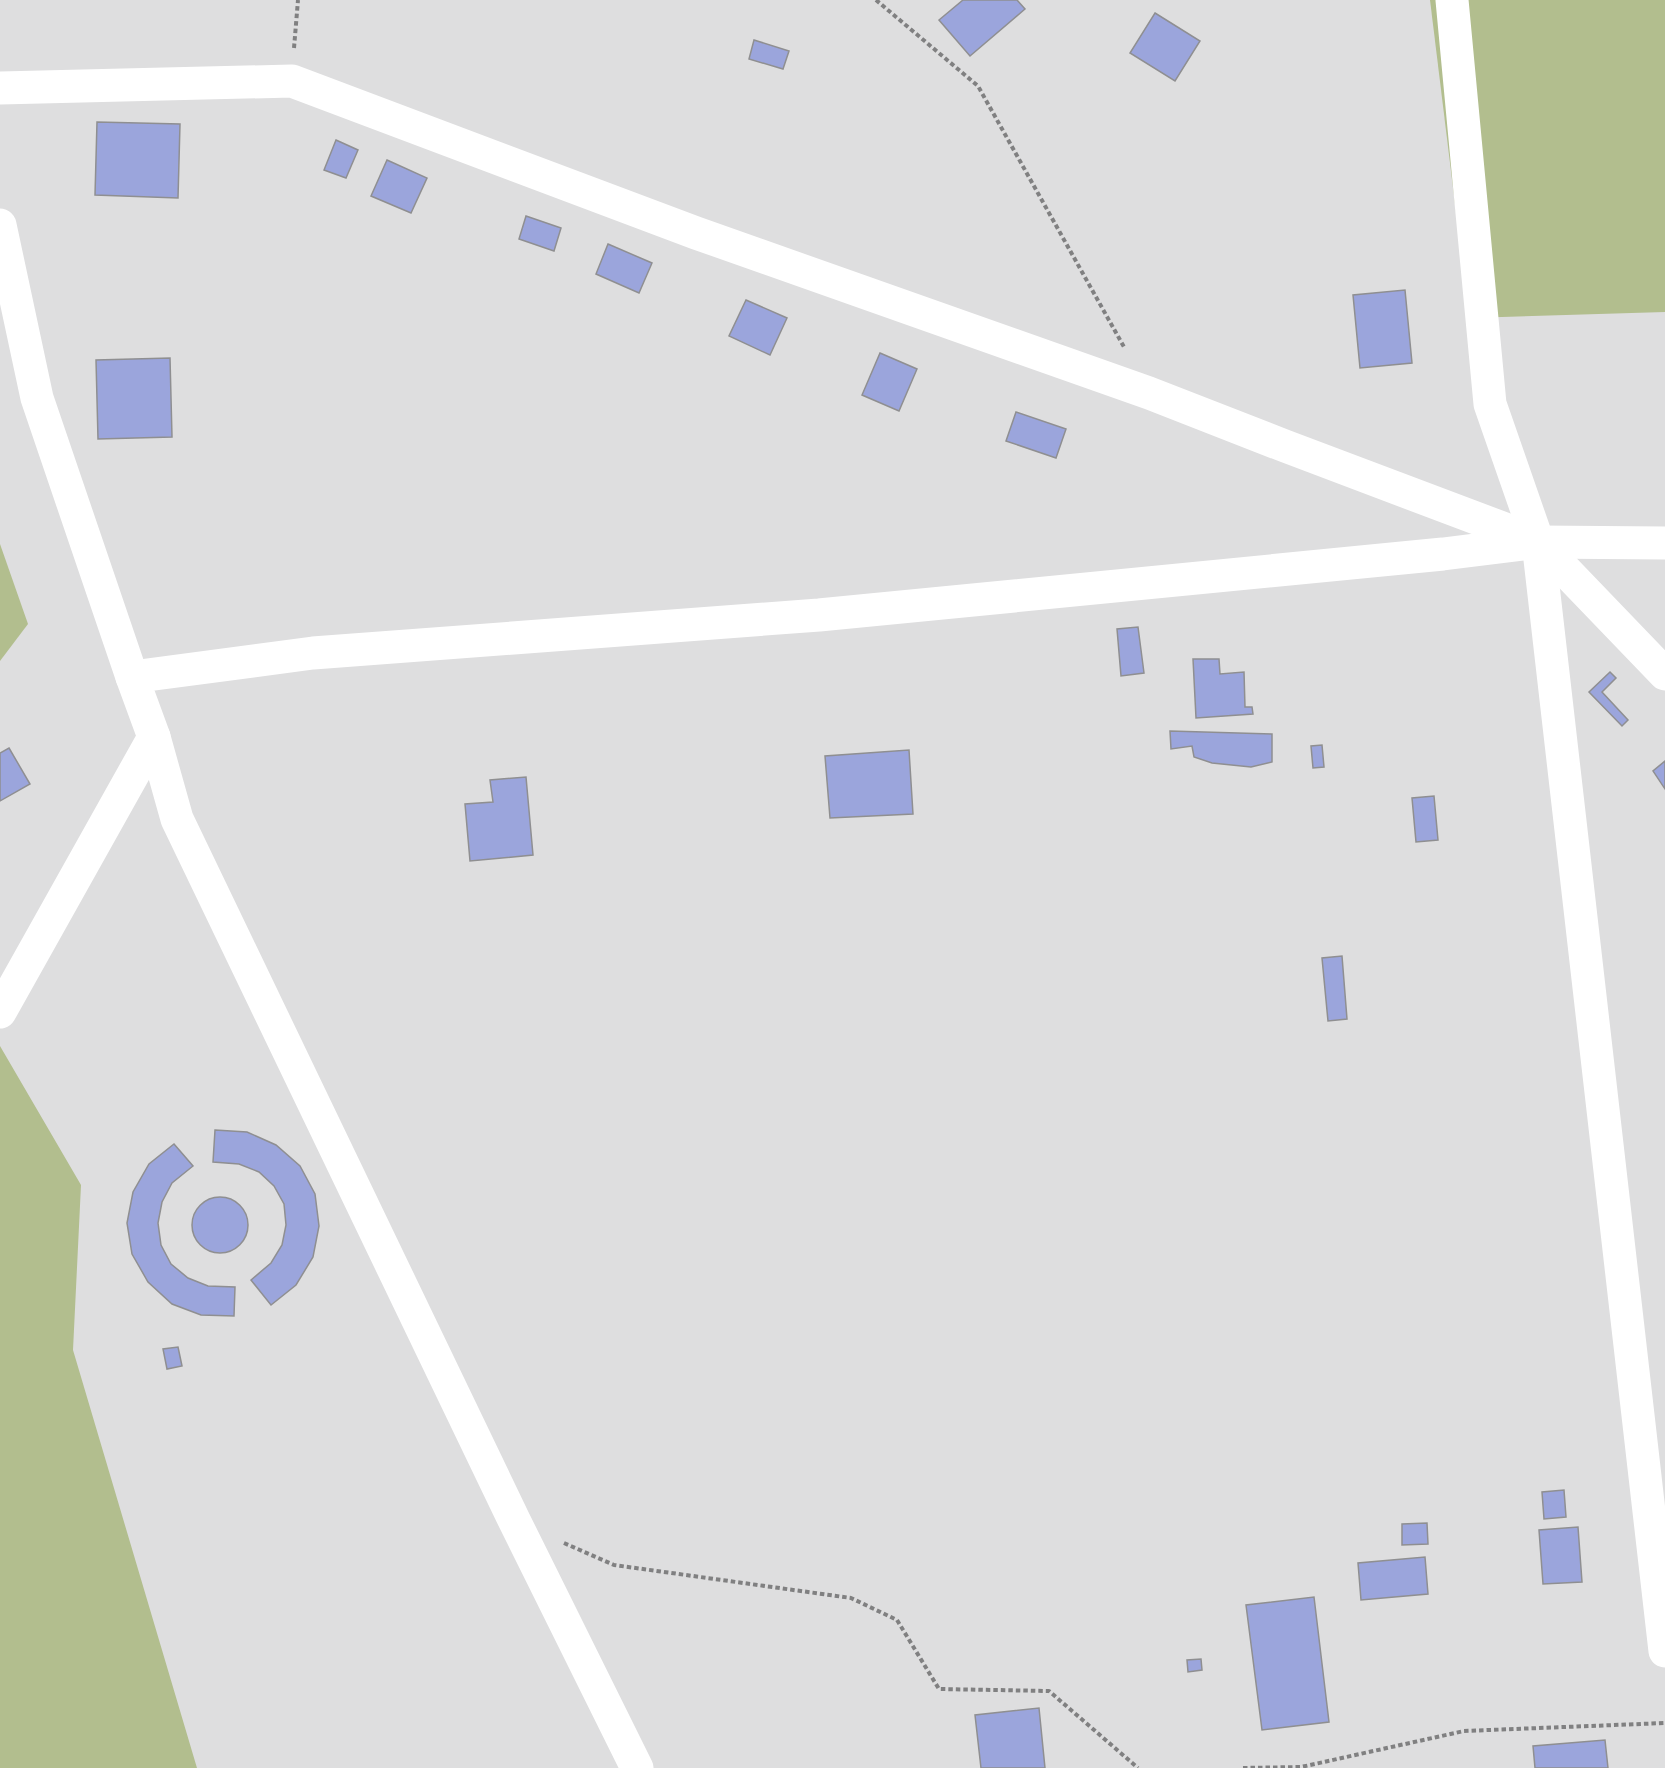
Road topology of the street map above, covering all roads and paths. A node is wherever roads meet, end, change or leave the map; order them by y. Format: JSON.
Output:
{"nodes":[{"id":1,"x":298,"y":0,"type":"edge"},
{"id":2,"x":876,"y":0,"type":"edge"},
{"id":3,"x":1452,"y":0,"type":"edge"},
{"id":4,"x":292,"y":81,"type":"junction"},
{"id":5,"x":0,"y":88,"type":"edge"},
{"id":6,"x":0,"y":225,"type":"edge"},
{"id":7,"x":1149,"y":393,"type":"junction"},
{"id":8,"x":1538,"y":542,"type":"junction"},
{"id":9,"x":1665,"y":543,"type":"edge"},
{"id":10,"x":1665,"y":674,"type":"edge"},
{"id":11,"x":132,"y":677,"type":"junction"},
{"id":12,"x":154,"y":737,"type":"junction"},
{"id":13,"x":0,"y":1012,"type":"edge"},
{"id":14,"x":564,"y":1543,"type":"dead end"},
{"id":15,"x":1661,"y":1577,"type":"edge"},
{"id":16,"x":1665,"y":1651,"type":"edge"},
{"id":17,"x":1665,"y":1723,"type":"edge"},
{"id":18,"x":636,"y":1768,"type":"edge"},
{"id":19,"x":1138,"y":1768,"type":"edge"},
{"id":20,"x":1243,"y":1768,"type":"edge"}],
"edges":[{"from":1,"to":4,"type":"path"},
{"from":2,"to":7,"type":"path"},
{"from":3,"to":8,"type":"street"},
{"from":4,"to":5,"type":"street"},
{"from":4,"to":7,"type":"street"},
{"from":6,"to":11,"type":"street"},
{"from":7,"to":8,"type":"street"},
{"from":8,"to":9,"type":"street"},
{"from":8,"to":10,"type":"street"},
{"from":8,"to":11,"type":"street"},
{"from":8,"to":15,"type":"street"},
{"from":11,"to":12,"type":"street"},
{"from":12,"to":13,"type":"street"},
{"from":12,"to":18,"type":"street"},
{"from":14,"to":19,"type":"path"},
{"from":15,"to":16,"type":"street"},
{"from":17,"to":20,"type":"path"}]}
